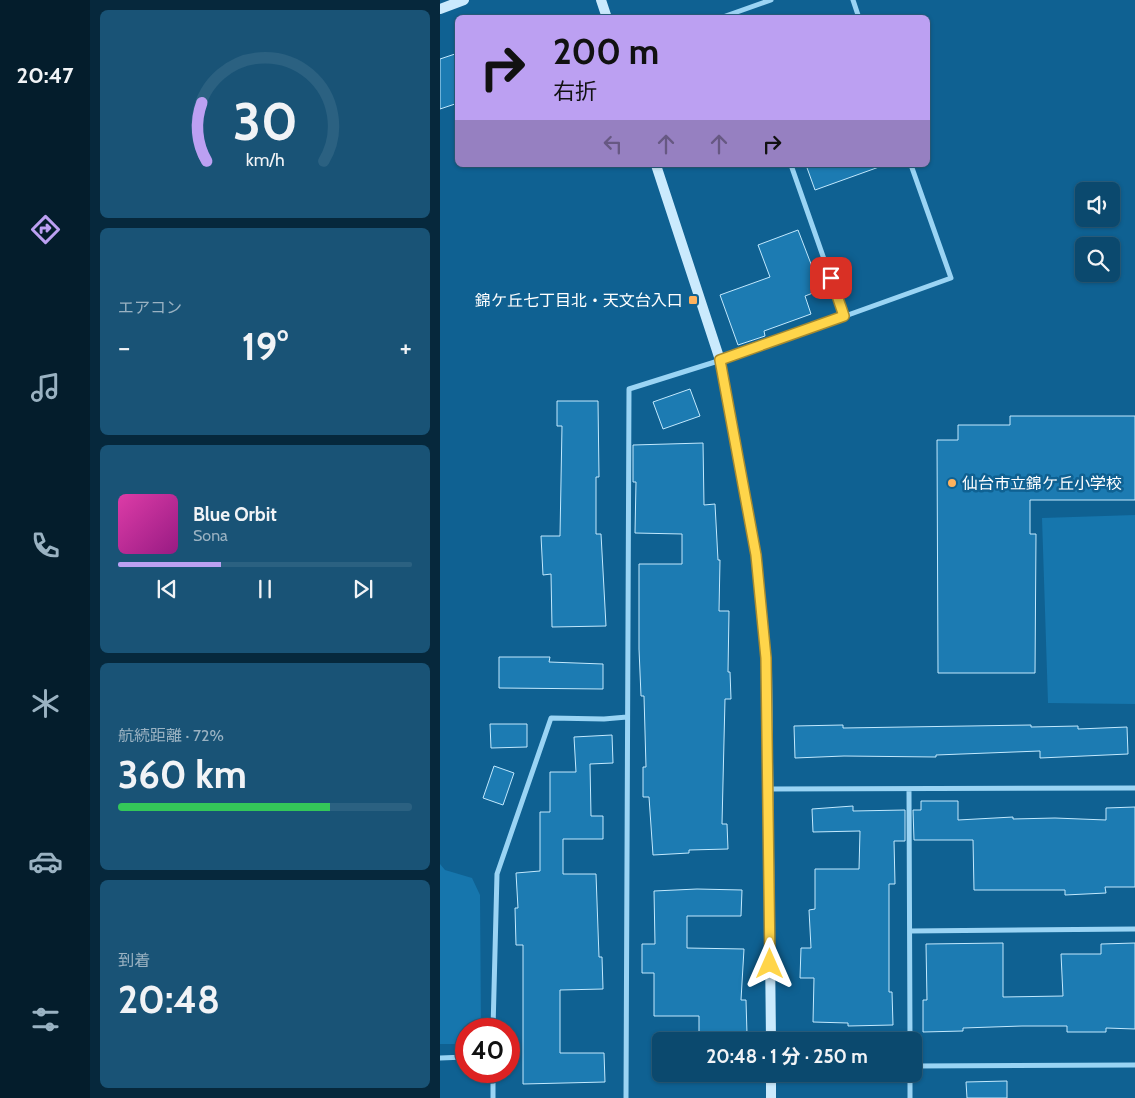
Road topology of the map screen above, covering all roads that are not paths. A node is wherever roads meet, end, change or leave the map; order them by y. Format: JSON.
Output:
{"nodes":[{"id":1,"x":464,"y":0,"type":"edge"},
{"id":2,"x":601,"y":0,"type":"edge"},
{"id":3,"x":771,"y":0,"type":"edge"},
{"id":4,"x":852,"y":0,"type":"edge"},
{"id":5,"x":440,"y":9,"type":"edge"},
{"id":6,"x":605,"y":15,"type":"edge"},
{"id":7,"x":738,"y":15,"type":"edge"},
{"id":8,"x":858,"y":15,"type":"edge"},
{"id":9,"x":657,"y":167,"type":"edge"},
{"id":10,"x":792,"y":167,"type":"edge"},
{"id":11,"x":912,"y":167,"type":"edge"},
{"id":12,"x":844,"y":316,"type":"junction"},
{"id":13,"x":720,"y":360,"type":"junction"},
{"id":14,"x":627,"y":717,"type":"junction"},
{"id":15,"x":1135,"y":788,"type":"edge"},
{"id":16,"x":769,"y":789,"type":"junction"},
{"id":17,"x":910,"y":790,"type":"junction"},
{"id":18,"x":1135,"y":929,"type":"edge"},
{"id":19,"x":910,"y":931,"type":"junction"},
{"id":20,"x":493,"y":1018,"type":"edge"},
{"id":21,"x":770,"y":1032,"type":"edge"},
{"id":22,"x":910,"y":1032,"type":"edge"},
{"id":23,"x":455,"y":1057,"type":"edge"},
{"id":24,"x":440,"y":1058,"type":"edge"},
{"id":25,"x":1135,"y":1065,"type":"edge"},
{"id":26,"x":922,"y":1066,"type":"edge"},
{"id":27,"x":771,"y":1082,"type":"edge"},
{"id":28,"x":910,"y":1082,"type":"edge"},
{"id":29,"x":493,"y":1083,"type":"edge"},
{"id":30,"x":493,"y":1098,"type":"edge"},
{"id":31,"x":626,"y":1098,"type":"edge"},
{"id":32,"x":771,"y":1098,"type":"edge"},
{"id":33,"x":910,"y":1098,"type":"edge"}],
"edges":[{"from":1,"to":5,"type":"street"},
{"from":2,"to":6,"type":"street"},
{"from":3,"to":7,"type":"street"},
{"from":4,"to":8,"type":"street"},
{"from":9,"to":13,"type":"street"},
{"from":10,"to":12,"type":"street"},
{"from":11,"to":12,"type":"street"},
{"from":12,"to":13,"type":"street"},
{"from":13,"to":14,"type":"street"},
{"from":13,"to":16,"type":"street"},
{"from":14,"to":20,"type":"street"},
{"from":14,"to":31,"type":"street"},
{"from":15,"to":17,"type":"street"},
{"from":16,"to":17,"type":"street"},
{"from":16,"to":21,"type":"street"},
{"from":17,"to":19,"type":"street"},
{"from":18,"to":19,"type":"street"},
{"from":19,"to":22,"type":"street"},
{"from":23,"to":24,"type":"street"},
{"from":25,"to":26,"type":"street"},
{"from":27,"to":32,"type":"street"},
{"from":28,"to":33,"type":"street"},
{"from":29,"to":30,"type":"street"}]}
